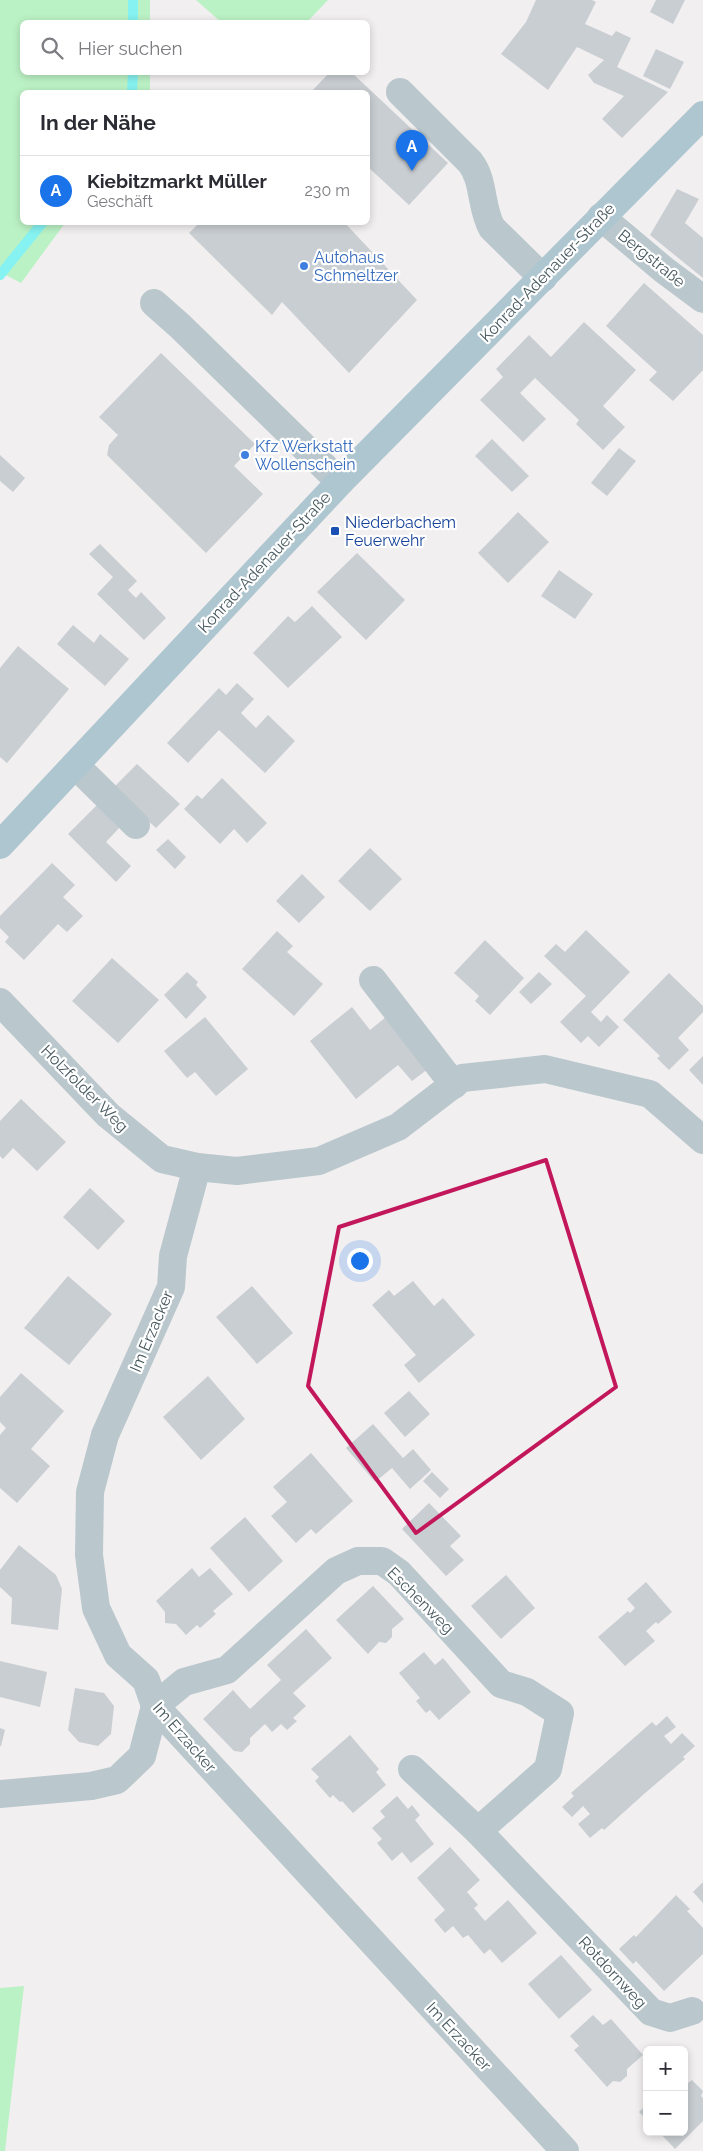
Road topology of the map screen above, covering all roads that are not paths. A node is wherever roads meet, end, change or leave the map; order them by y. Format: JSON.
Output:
{"nodes":[{"id":1,"x":400,"y":92,"type":"dead end"},
{"id":2,"x":703,"y":115,"type":"edge"},
{"id":3,"x":601,"y":217,"type":"junction"},
{"id":4,"x":543,"y":278,"type":"junction"},
{"id":5,"x":703,"y":298,"type":"edge"},
{"id":6,"x":154,"y":303,"type":"dead end"},
{"id":7,"x":340,"y":482,"type":"junction"},
{"id":8,"x":75,"y":765,"type":"junction"},
{"id":9,"x":136,"y":825,"type":"dead end"},
{"id":10,"x":0,"y":845,"type":"edge"},
{"id":11,"x":373,"y":980,"type":"dead end"},
{"id":12,"x":0,"y":1002,"type":"edge"},
{"id":13,"x":454,"y":1085,"type":"junction"},
{"id":14,"x":703,"y":1140,"type":"edge"},
{"id":15,"x":197,"y":1167,"type":"junction"},
{"id":16,"x":155,"y":1706,"type":"junction"},
{"id":17,"x":412,"y":1769,"type":"dead end"},
{"id":18,"x":0,"y":1794,"type":"edge"},
{"id":19,"x":478,"y":1831,"type":"junction"},
{"id":20,"x":699,"y":2011,"type":"edge"},
{"id":21,"x":565,"y":2151,"type":"edge"}],
"edges":[{"from":1,"to":4,"type":"street"},
{"from":2,"to":3,"type":"main road","name":"Konrad-Adenauer-Straße"},
{"from":3,"to":4,"type":"main road","name":"Konrad-Adenauer-Straße"},
{"from":3,"to":5,"type":"street","name":"Bergstraße"},
{"from":4,"to":7,"type":"main road","name":"Konrad-Adenauer-Straße"},
{"from":6,"to":7,"type":"street"},
{"from":7,"to":8,"type":"main road","name":"Konrad-Adenauer-Straße"},
{"from":8,"to":9,"type":"street"},
{"from":8,"to":10,"type":"main road","name":"Konrad-Adenauer-Straße"},
{"from":11,"to":13,"type":"street"},
{"from":12,"to":15,"type":"street","name":"Holzfolder Weg"},
{"from":13,"to":14,"type":"street","name":"Holzfolder Weg"},
{"from":13,"to":15,"type":"street","name":"Holzfolder Weg"},
{"from":15,"to":16,"type":"street","name":"Im Erzacker"},
{"from":16,"to":18,"type":"street"},
{"from":16,"to":19,"type":"street","name":"Eschenweg"},
{"from":16,"to":21,"type":"street","name":"Im Erzacker"},
{"from":17,"to":19,"type":"street"},
{"from":19,"to":20,"type":"street","name":"Rotdornweg"}]}
